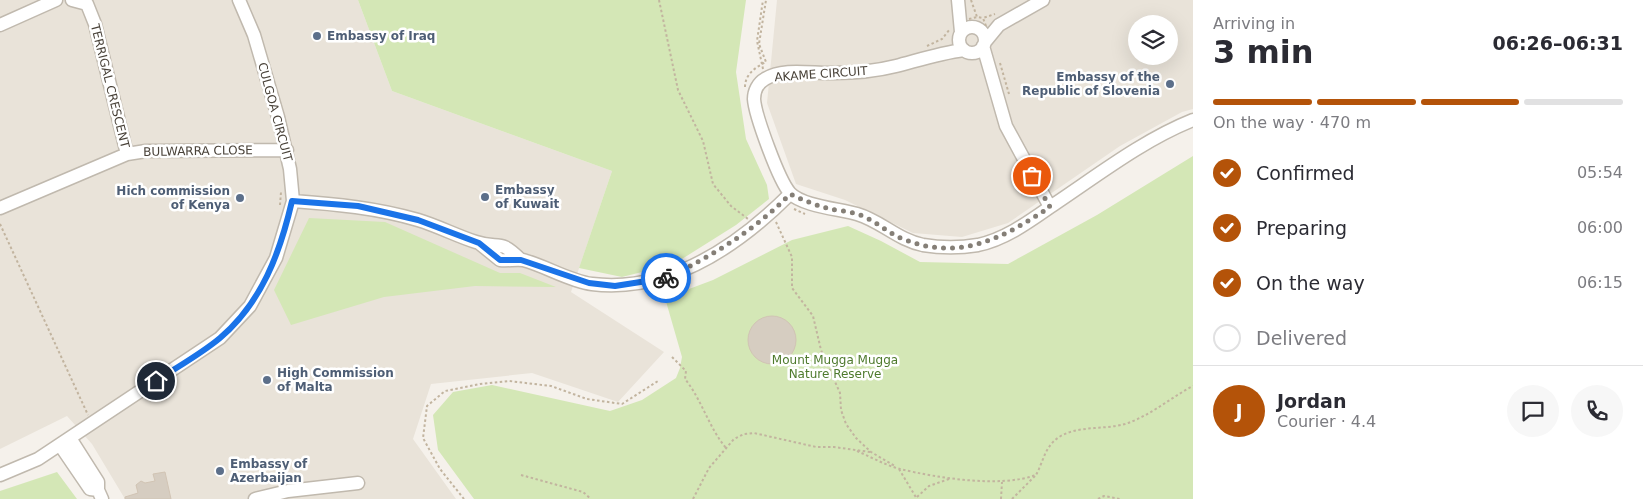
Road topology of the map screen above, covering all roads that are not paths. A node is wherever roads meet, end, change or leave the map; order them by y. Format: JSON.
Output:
{"nodes":[{"id":1,"x":56,"y":0,"type":"edge"},
{"id":2,"x":72,"y":0,"type":"edge"},
{"id":3,"x":239,"y":0,"type":"edge"},
{"id":4,"x":1043,"y":0,"type":"edge"},
{"id":5,"x":0,"y":25,"type":"edge"},
{"id":6,"x":974,"y":28,"type":"edge"},
{"id":7,"x":1193,"y":120,"type":"edge"},
{"id":8,"x":287,"y":150,"type":"junction"},
{"id":9,"x":127,"y":154,"type":"junction"},
{"id":10,"x":790,"y":200,"type":"junction"},
{"id":11,"x":291,"y":205,"type":"junction"},
{"id":12,"x":1050,"y":207,"type":"junction"},
{"id":13,"x":0,"y":208,"type":"edge"},
{"id":14,"x":65,"y":442,"type":"junction"},
{"id":15,"x":0,"y":475,"type":"edge"},
{"id":16,"x":358,"y":483,"type":"dead end"},
{"id":17,"x":100,"y":495,"type":"edge"},
{"id":18,"x":255,"y":499,"type":"edge"}],
"edges":[{"from":1,"to":5,"type":"street"},
{"from":2,"to":9,"type":"street","name":"TERRIGAL CRESCENT"},
{"from":3,"to":8,"type":"street","name":"CULGOA CIRCUIT"},
{"from":4,"to":6,"type":"street","name":"AKAME CIRCUIT"},
{"from":6,"to":10,"type":"street","name":"AKAME CIRCUIT"},
{"from":6,"to":12,"type":"street"},
{"from":7,"to":12,"type":"street"},
{"from":8,"to":9,"type":"street","name":"BULWARRA CLOSE"},
{"from":8,"to":11,"type":"street","name":"CULGOA CIRCUIT"},
{"from":9,"to":13,"type":"street","name":"BULWARRA CLOSE"},
{"from":10,"to":11,"type":"street"},
{"from":10,"to":12,"type":"street"},
{"from":11,"to":14,"type":"street","name":"CULGOA CIRCUIT"},
{"from":14,"to":15,"type":"street","name":"CULGOA CIRCUIT"},
{"from":14,"to":17,"type":"street"},
{"from":16,"to":18,"type":"street"}]}
